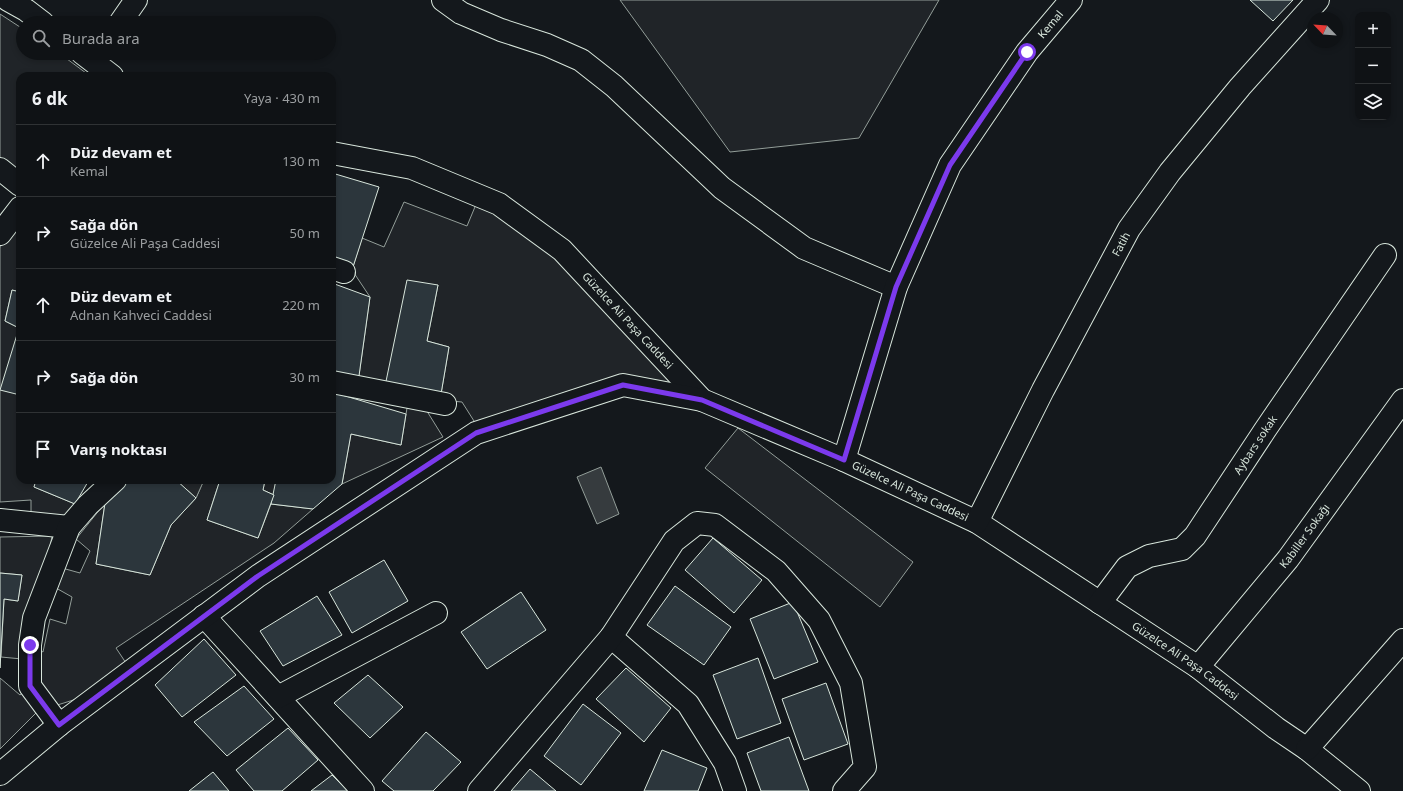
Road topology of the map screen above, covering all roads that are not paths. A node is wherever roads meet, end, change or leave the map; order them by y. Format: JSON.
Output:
{"nodes":[{"id":1,"x":8,"y":0,"type":"edge"},
{"id":2,"x":136,"y":0,"type":"edge"},
{"id":3,"x":443,"y":0,"type":"edge"},
{"id":4,"x":1071,"y":0,"type":"edge"},
{"id":5,"x":1318,"y":0,"type":"edge"},
{"id":6,"x":34,"y":16,"type":"edge"},
{"id":7,"x":125,"y":16,"type":"edge"},
{"id":8,"x":95,"y":60,"type":"edge"},
{"id":9,"x":108,"y":72,"type":"edge"},
{"id":10,"x":336,"y":154,"type":"edge"},
{"id":11,"x":0,"y":169,"type":"edge"},
{"id":12,"x":16,"y":182,"type":"edge"},
{"id":13,"x":16,"y":213,"type":"edge"},
{"id":14,"x":0,"y":234,"type":"edge"},
{"id":15,"x":1385,"y":255,"type":"dead end"},
{"id":16,"x":896,"y":287,"type":"junction"},
{"id":17,"x":336,"y":383,"type":"edge"},
{"id":18,"x":702,"y":400,"type":"junction"},
{"id":19,"x":1403,"y":400,"type":"edge"},
{"id":20,"x":445,"y":404,"type":"dead end"},
{"id":21,"x":844,"y":460,"type":"junction"},
{"id":22,"x":111,"y":484,"type":"edge"},
{"id":23,"x":0,"y":520,"type":"edge"},
{"id":24,"x":977,"y":522,"type":"junction"},
{"id":25,"x":69,"y":527,"type":"junction"},
{"id":26,"x":1100,"y":603,"type":"junction"},
{"id":27,"x":436,"y":612,"type":"dead end"},
{"id":28,"x":204,"y":616,"type":"junction"},
{"id":29,"x":611,"y":637,"type":"junction"},
{"id":30,"x":1403,"y":640,"type":"edge"},
{"id":31,"x":1198,"y":666,"type":"junction"},
{"id":32,"x":278,"y":697,"type":"junction"},
{"id":33,"x":59,"y":725,"type":"junction"},
{"id":34,"x":1307,"y":749,"type":"junction"},
{"id":35,"x":0,"y":774,"type":"edge"},
{"id":36,"x":363,"y":791,"type":"edge"},
{"id":37,"x":478,"y":791,"type":"edge"},
{"id":38,"x":735,"y":791,"type":"edge"},
{"id":39,"x":844,"y":791,"type":"edge"},
{"id":40,"x":1359,"y":791,"type":"edge"}],
"edges":[{"from":1,"to":6,"type":"street"},
{"from":2,"to":7,"type":"street"},
{"from":3,"to":16,"type":"street"},
{"from":4,"to":16,"type":"street","name":"Kemal"},
{"from":5,"to":24,"type":"street","name":"Fatih"},
{"from":8,"to":9,"type":"street"},
{"from":10,"to":18,"type":"street","name":"Güzelce Ali Paşa Caddesi"},
{"from":11,"to":12,"type":"street"},
{"from":13,"to":14,"type":"street"},
{"from":15,"to":26,"type":"street","name":"Aybars sokak"},
{"from":16,"to":21,"type":"street","name":"Kemal"},
{"from":17,"to":20,"type":"street"},
{"from":18,"to":21,"type":"street","name":"Güzelce Ali Paşa Caddesi"},
{"from":18,"to":28,"type":"street"},
{"from":19,"to":31,"type":"street","name":"Kabiller Sokağı"},
{"from":21,"to":24,"type":"street","name":"Güzelce Ali Paşa Caddesi"},
{"from":22,"to":25,"type":"street"},
{"from":23,"to":25,"type":"street"},
{"from":24,"to":26,"type":"street","name":"Güzelce Ali Paşa Caddesi"},
{"from":25,"to":33,"type":"street"},
{"from":26,"to":31,"type":"street","name":"Güzelce Ali Paşa Caddesi"},
{"from":27,"to":32,"type":"street"},
{"from":28,"to":32,"type":"street"},
{"from":28,"to":33,"type":"street"},
{"from":29,"to":37,"type":"street"},
{"from":29,"to":38,"type":"street"},
{"from":29,"to":39,"type":"street"},
{"from":30,"to":34,"type":"street"},
{"from":31,"to":34,"type":"street","name":"Güzelce Ali Paşa Caddesi"},
{"from":32,"to":36,"type":"street"},
{"from":33,"to":35,"type":"street"},
{"from":34,"to":40,"type":"street","name":"Güzelce Ali Paşa Caddesi"}]}
